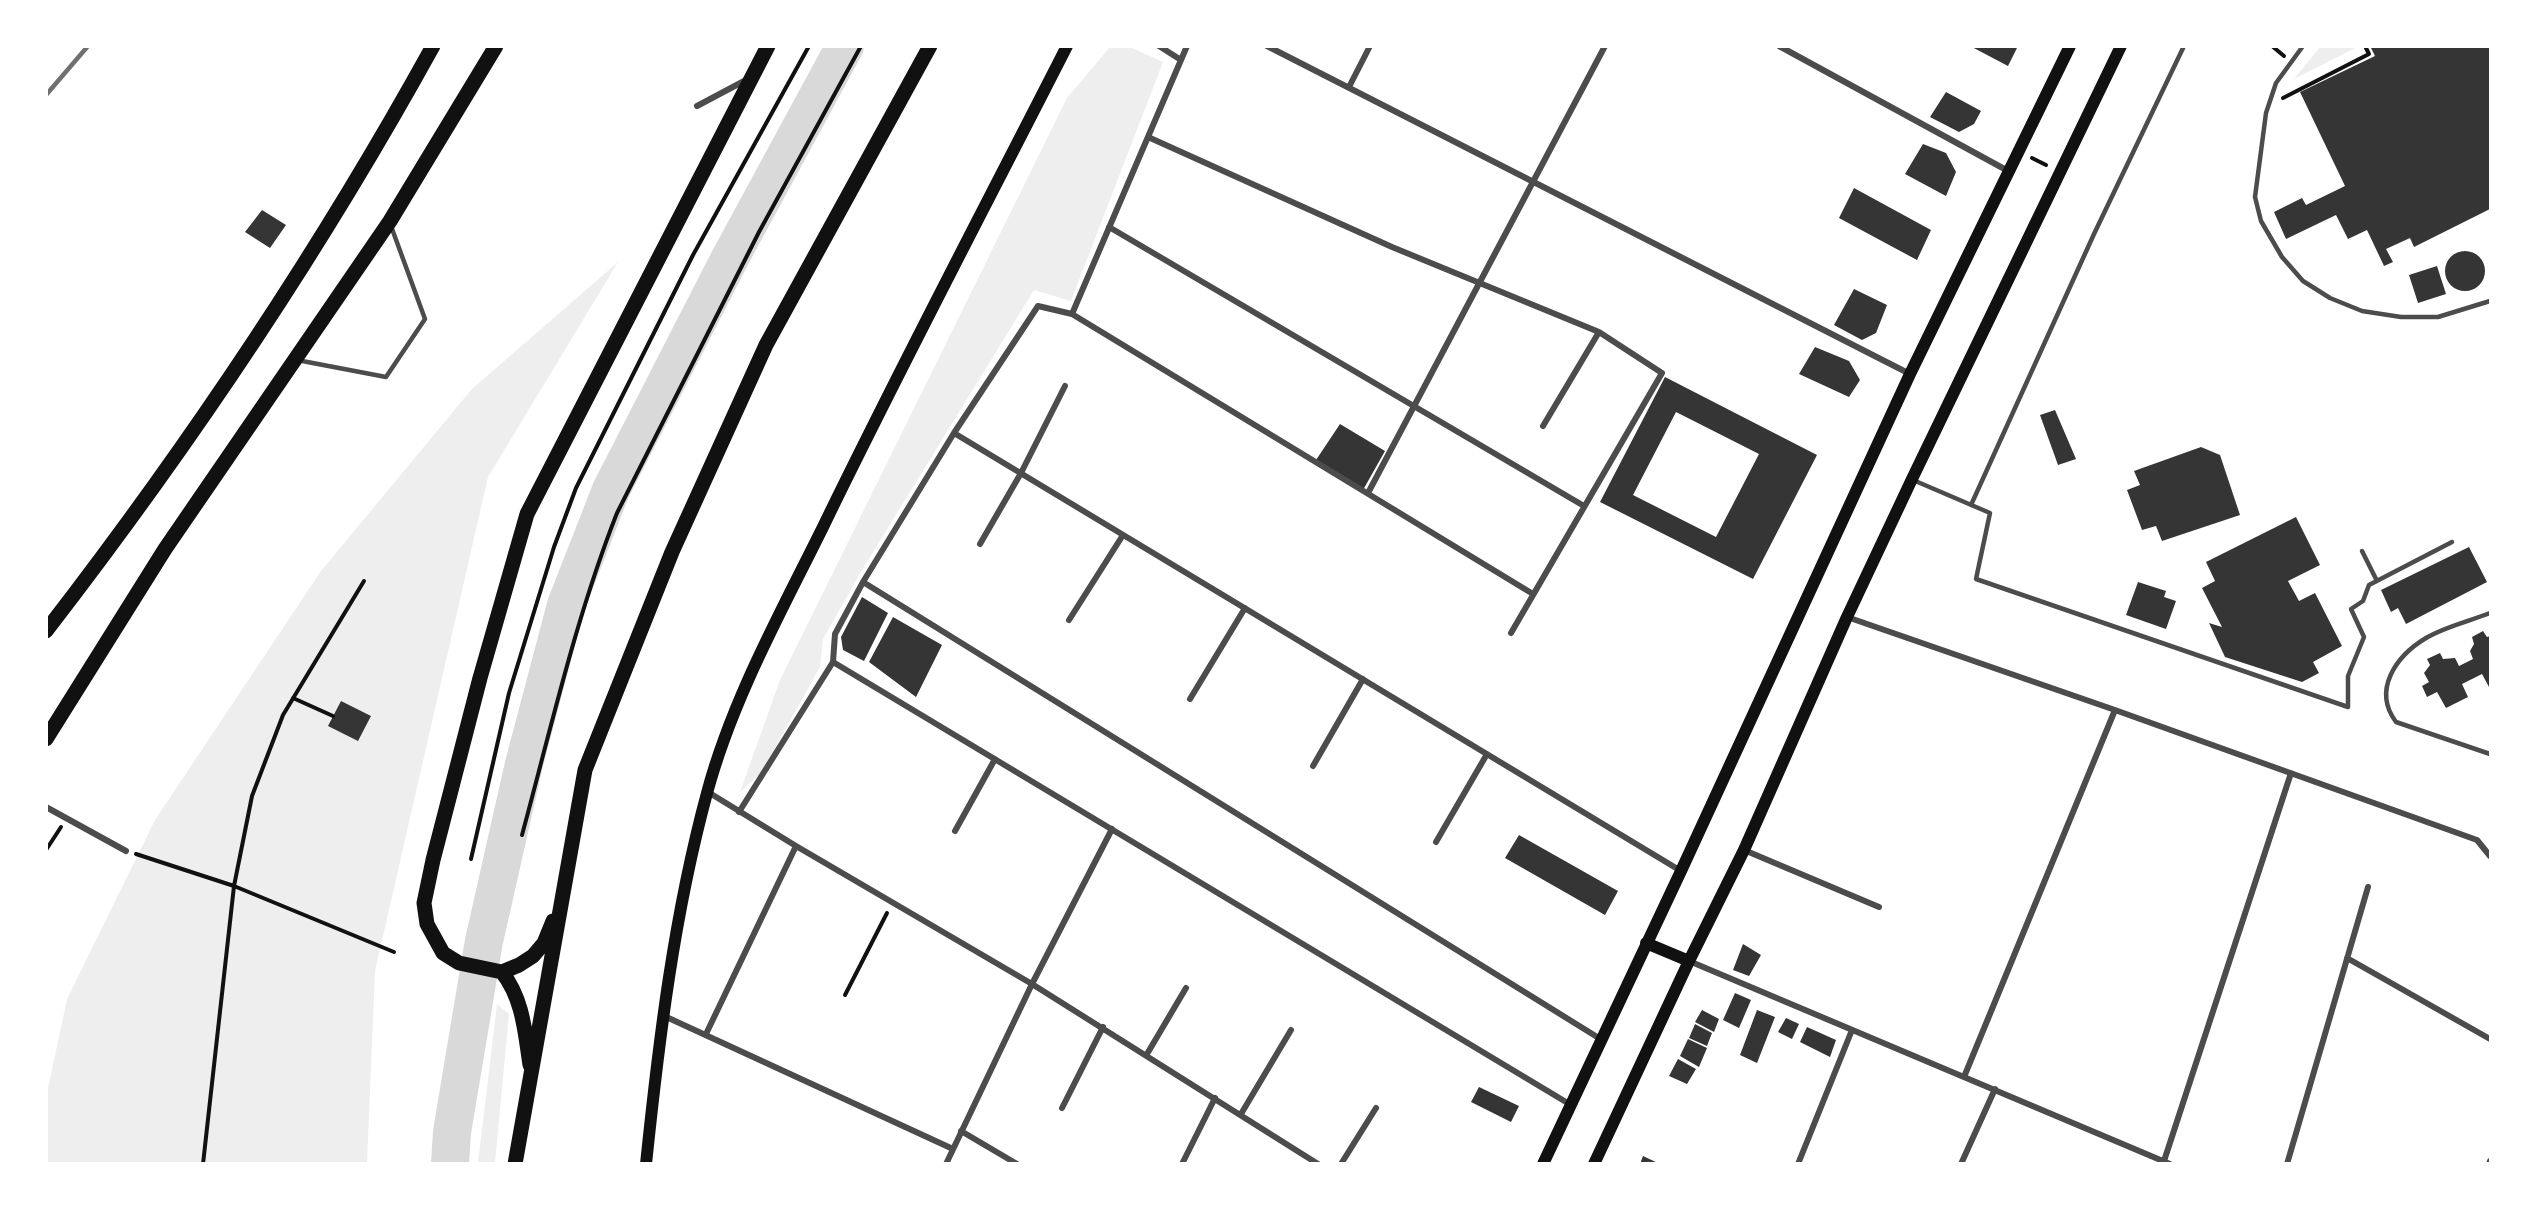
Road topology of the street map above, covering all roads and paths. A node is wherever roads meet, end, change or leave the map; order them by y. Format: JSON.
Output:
{"nodes":[{"id":1,"x":433,"y":46,"type":"edge"},
{"id":2,"x":496,"y":46,"type":"edge"},
{"id":3,"x":768,"y":46,"type":"edge"},
{"id":4,"x":810,"y":46,"type":"edge"},
{"id":5,"x":861,"y":46,"type":"edge"},
{"id":6,"x":930,"y":46,"type":"edge"},
{"id":7,"x":1067,"y":46,"type":"edge"},
{"id":8,"x":1159,"y":46,"type":"edge"},
{"id":9,"x":1187,"y":46,"type":"edge"},
{"id":10,"x":1268,"y":46,"type":"edge"},
{"id":11,"x":1370,"y":46,"type":"edge"},
{"id":12,"x":1605,"y":46,"type":"edge"},
{"id":13,"x":1779,"y":46,"type":"edge"},
{"id":14,"x":2070,"y":46,"type":"edge"},
{"id":15,"x":2121,"y":46,"type":"edge"},
{"id":16,"x":2184,"y":46,"type":"edge"},
{"id":17,"x":2303,"y":46,"type":"edge"},
{"id":18,"x":2365,"y":46,"type":"edge"},
{"id":19,"x":1181,"y":60,"type":"junction"},
{"id":20,"x":752,"y":77,"type":"junction"},
{"id":21,"x":1349,"y":87,"type":"junction"},
{"id":22,"x":2285,"y":87,"type":"dead end"},
{"id":23,"x":2283,"y":98,"type":"junction"},
{"id":24,"x":697,"y":106,"type":"dead end"},
{"id":25,"x":2280,"y":108,"type":"dead end"},
{"id":26,"x":1148,"y":138,"type":"junction"},
{"id":27,"x":2020,"y":152,"type":"junction"},
{"id":28,"x":2010,"y":172,"type":"junction"},
{"id":29,"x":2060,"y":172,"type":"junction"},
{"id":30,"x":1533,"y":181,"type":"junction"},
{"id":31,"x":390,"y":221,"type":"junction"},
{"id":32,"x":1109,"y":227,"type":"junction"},
{"id":33,"x":1479,"y":284,"type":"junction"},
{"id":34,"x":2490,"y":301,"type":"edge"},
{"id":35,"x":1072,"y":314,"type":"junction"},
{"id":36,"x":1599,"y":332,"type":"junction"},
{"id":37,"x":294,"y":360,"type":"junction"},
{"id":38,"x":1910,"y":374,"type":"junction"},
{"id":39,"x":1065,"y":386,"type":"dead end"},
{"id":40,"x":1414,"y":407,"type":"junction"},
{"id":41,"x":1543,"y":426,"type":"dead end"},
{"id":42,"x":954,"y":433,"type":"junction"},
{"id":43,"x":1021,"y":474,"type":"junction"},
{"id":44,"x":1912,"y":479,"type":"junction"},
{"id":45,"x":1368,"y":493,"type":"junction"},
{"id":46,"x":1971,"y":505,"type":"junction"},
{"id":47,"x":1584,"y":506,"type":"junction"},
{"id":48,"x":1123,"y":535,"type":"junction"},
{"id":49,"x":2452,"y":542,"type":"dead end"},
{"id":50,"x":980,"y":544,"type":"dead end"},
{"id":51,"x":2362,"y":551,"type":"dead end"},
{"id":52,"x":364,"y":581,"type":"dead end"},
{"id":53,"x":2377,"y":581,"type":"junction"},
{"id":54,"x":863,"y":582,"type":"junction"},
{"id":55,"x":1533,"y":594,"type":"junction"},
{"id":56,"x":1245,"y":608,"type":"junction"},
{"id":57,"x":2490,"y":613,"type":"edge"},
{"id":58,"x":1847,"y":617,"type":"junction"},
{"id":59,"x":1069,"y":620,"type":"dead end"},
{"id":60,"x":46,"y":631,"type":"edge"},
{"id":61,"x":1511,"y":633,"type":"dead end"},
{"id":62,"x":833,"y":663,"type":"junction"},
{"id":63,"x":1363,"y":679,"type":"junction"},
{"id":64,"x":293,"y":698,"type":"junction"},
{"id":65,"x":1190,"y":699,"type":"dead end"},
{"id":66,"x":2115,"y":710,"type":"junction"},
{"id":67,"x":333,"y":716,"type":"dead end"},
{"id":68,"x":46,"y":739,"type":"edge"},
{"id":69,"x":1487,"y":754,"type":"junction"},
{"id":70,"x":2490,"y":754,"type":"edge"},
{"id":71,"x":995,"y":759,"type":"junction"},
{"id":72,"x":1313,"y":766,"type":"dead end"},
{"id":73,"x":2290,"y":773,"type":"junction"},
{"id":74,"x":707,"y":792,"type":"junction"},
{"id":75,"x":46,"y":807,"type":"edge"},
{"id":76,"x":740,"y":812,"type":"junction"},
{"id":77,"x":66,"y":819,"type":"junction"},
{"id":78,"x":1112,"y":829,"type":"junction"},
{"id":79,"x":955,"y":831,"type":"dead end"},
{"id":80,"x":522,"y":835,"type":"dead end"},
{"id":81,"x":1436,"y":842,"type":"dead end"},
{"id":82,"x":796,"y":846,"type":"junction"},
{"id":83,"x":46,"y":850,"type":"edge"},
{"id":84,"x":1744,"y":850,"type":"junction"},
{"id":85,"x":126,"y":851,"type":"joint"},
{"id":86,"x":2490,"y":856,"type":"edge"},
{"id":87,"x":471,"y":859,"type":"dead end"},
{"id":88,"x":1682,"y":871,"type":"junction"},
{"id":89,"x":234,"y":886,"type":"junction"},
{"id":90,"x":2368,"y":887,"type":"dead end"},
{"id":91,"x":564,"y":896,"type":"junction"},
{"id":92,"x":892,"y":902,"type":"junction"},
{"id":93,"x":1879,"y":907,"type":"dead end"},
{"id":94,"x":1646,"y":943,"type":"junction"},
{"id":95,"x":394,"y":952,"type":"dead end"},
{"id":96,"x":2347,"y":958,"type":"junction"},
{"id":97,"x":1689,"y":961,"type":"junction"},
{"id":98,"x":502,"y":972,"type":"junction"},
{"id":99,"x":1032,"y":984,"type":"junction"},
{"id":100,"x":1186,"y":988,"type":"dead end"},
{"id":101,"x":845,"y":995,"type":"dead end"},
{"id":102,"x":662,"y":1015,"type":"junction"},
{"id":103,"x":1104,"y":1027,"type":"junction"},
{"id":104,"x":1291,"y":1030,"type":"dead end"},
{"id":105,"x":1852,"y":1030,"type":"junction"},
{"id":106,"x":706,"y":1034,"type":"junction"},
{"id":107,"x":2490,"y":1039,"type":"edge"},
{"id":108,"x":1602,"y":1040,"type":"junction"},
{"id":109,"x":1147,"y":1054,"type":"junction"},
{"id":110,"x":1964,"y":1077,"type":"junction"},
{"id":111,"x":532,"y":1078,"type":"junction"},
{"id":112,"x":1995,"y":1089,"type":"junction"},
{"id":113,"x":1215,"y":1098,"type":"junction"},
{"id":114,"x":1571,"y":1105,"type":"junction"},
{"id":115,"x":1062,"y":1108,"type":"dead end"},
{"id":116,"x":1376,"y":1108,"type":"dead end"},
{"id":117,"x":1241,"y":1114,"type":"junction"},
{"id":118,"x":961,"y":1131,"type":"junction"},
{"id":119,"x":953,"y":1149,"type":"junction"},
{"id":120,"x":2167,"y":1162,"type":"edge"},
{"id":121,"x":203,"y":1164,"type":"edge"},
{"id":122,"x":515,"y":1164,"type":"edge"},
{"id":123,"x":646,"y":1164,"type":"edge"},
{"id":124,"x":946,"y":1164,"type":"edge"},
{"id":125,"x":1017,"y":1164,"type":"edge"},
{"id":126,"x":1182,"y":1164,"type":"edge"},
{"id":127,"x":1318,"y":1164,"type":"edge"},
{"id":128,"x":1341,"y":1164,"type":"edge"},
{"id":129,"x":1543,"y":1164,"type":"edge"},
{"id":130,"x":1594,"y":1164,"type":"edge"},
{"id":131,"x":1798,"y":1164,"type":"edge"},
{"id":132,"x":1961,"y":1164,"type":"edge"},
{"id":133,"x":2287,"y":1164,"type":"edge"}],
"edges":[{"from":1,"to":60,"type":"main road"},
{"from":2,"to":31,"type":"main road"},
{"from":3,"to":20,"type":"main road"},
{"from":4,"to":87,"type":"path"},
{"from":5,"to":80,"type":"path"},
{"from":6,"to":91,"type":"main road"},
{"from":7,"to":74,"type":"main road"},
{"from":8,"to":19,"type":"street"},
{"from":9,"to":19,"type":"street"},
{"from":10,"to":21,"type":"street"},
{"from":11,"to":21,"type":"street"},
{"from":12,"to":30,"type":"street"},
{"from":13,"to":28,"type":"street"},
{"from":14,"to":27,"type":"main road"},
{"from":15,"to":29,"type":"main road"},
{"from":16,"to":46,"type":"lane"},
{"from":17,"to":34,"type":"lane"},
{"from":18,"to":23,"type":"path"},
{"from":19,"to":26,"type":"street"},
{"from":20,"to":24,"type":"street"},
{"from":20,"to":98,"type":"main road"},
{"from":21,"to":30,"type":"street"},
{"from":22,"to":23,"type":"path"},
{"from":23,"to":25,"type":"path"},
{"from":26,"to":32,"type":"street"},
{"from":26,"to":33,"type":"street"},
{"from":27,"to":28,"type":"main road"},
{"from":27,"to":29,"type":"path"},
{"from":28,"to":38,"type":"main road"},
{"from":29,"to":44,"type":"main road"},
{"from":30,"to":33,"type":"street"},
{"from":30,"to":38,"type":"street"},
{"from":31,"to":37,"type":"main road"},
{"from":31,"to":37,"type":"lane"},
{"from":32,"to":35,"type":"street"},
{"from":32,"to":40,"type":"street"},
{"from":33,"to":36,"type":"street"},
{"from":33,"to":40,"type":"street"},
{"from":35,"to":42,"type":"street"},
{"from":35,"to":45,"type":"street"},
{"from":36,"to":41,"type":"street"},
{"from":36,"to":47,"type":"street"},
{"from":37,"to":68,"type":"main road"},
{"from":38,"to":88,"type":"main road"},
{"from":39,"to":43,"type":"street"},
{"from":40,"to":45,"type":"street"},
{"from":40,"to":47,"type":"street"},
{"from":42,"to":43,"type":"street"},
{"from":42,"to":54,"type":"street"},
{"from":43,"to":48,"type":"street"},
{"from":43,"to":50,"type":"street"},
{"from":44,"to":46,"type":"lane"},
{"from":44,"to":58,"type":"main road"},
{"from":45,"to":55,"type":"street"},
{"from":46,"to":53,"type":"lane"},
{"from":47,"to":55,"type":"street"},
{"from":48,"to":56,"type":"street"},
{"from":48,"to":59,"type":"street"},
{"from":49,"to":53,"type":"lane"},
{"from":51,"to":53,"type":"lane"},
{"from":52,"to":64,"type":"path"},
{"from":54,"to":62,"type":"street"},
{"from":54,"to":108,"type":"street"},
{"from":55,"to":61,"type":"street"},
{"from":56,"to":63,"type":"street"},
{"from":56,"to":65,"type":"street"},
{"from":57,"to":70,"type":"lane"},
{"from":58,"to":66,"type":"street"},
{"from":58,"to":84,"type":"main road"},
{"from":62,"to":71,"type":"street"},
{"from":62,"to":76,"type":"street"},
{"from":63,"to":69,"type":"street"},
{"from":63,"to":72,"type":"street"},
{"from":64,"to":67,"type":"path"},
{"from":64,"to":89,"type":"path"},
{"from":66,"to":73,"type":"street"},
{"from":66,"to":110,"type":"street"},
{"from":69,"to":81,"type":"street"},
{"from":69,"to":88,"type":"street"},
{"from":71,"to":78,"type":"street"},
{"from":71,"to":79,"type":"street"},
{"from":73,"to":86,"type":"street"},
{"from":73,"to":120,"type":"street"},
{"from":74,"to":76,"type":"street"},
{"from":74,"to":102,"type":"main road"},
{"from":75,"to":77,"type":"street"},
{"from":76,"to":82,"type":"street"},
{"from":77,"to":83,"type":"path"},
{"from":77,"to":85,"type":"street"},
{"from":78,"to":99,"type":"street"},
{"from":78,"to":114,"type":"street"},
{"from":82,"to":92,"type":"street"},
{"from":82,"to":106,"type":"street"},
{"from":84,"to":93,"type":"street"},
{"from":84,"to":97,"type":"main road"},
{"from":85,"to":89,"type":"path"},
{"from":88,"to":94,"type":"main road"},
{"from":89,"to":95,"type":"path"},
{"from":89,"to":121,"type":"path"},
{"from":90,"to":96,"type":"street"},
{"from":91,"to":98,"type":"main road"},
{"from":91,"to":111,"type":"main road"},
{"from":92,"to":99,"type":"street"},
{"from":92,"to":101,"type":"path"},
{"from":94,"to":97,"type":"main road"},
{"from":94,"to":108,"type":"main road"},
{"from":96,"to":107,"type":"street"},
{"from":96,"to":133,"type":"street"},
{"from":97,"to":105,"type":"street"},
{"from":97,"to":130,"type":"main road"},
{"from":98,"to":111,"type":"main road"},
{"from":99,"to":103,"type":"street"},
{"from":99,"to":118,"type":"street"},
{"from":100,"to":109,"type":"street"},
{"from":102,"to":106,"type":"street"},
{"from":102,"to":123,"type":"main road"},
{"from":103,"to":109,"type":"street"},
{"from":103,"to":115,"type":"street"},
{"from":104,"to":117,"type":"street"},
{"from":105,"to":110,"type":"street"},
{"from":105,"to":131,"type":"street"},
{"from":106,"to":119,"type":"street"},
{"from":108,"to":114,"type":"main road"},
{"from":109,"to":113,"type":"street"},
{"from":110,"to":112,"type":"street"},
{"from":111,"to":122,"type":"main road"},
{"from":112,"to":120,"type":"street"},
{"from":112,"to":132,"type":"street"},
{"from":113,"to":117,"type":"street"},
{"from":113,"to":126,"type":"street"},
{"from":114,"to":129,"type":"main road"},
{"from":116,"to":128,"type":"street"},
{"from":117,"to":127,"type":"street"},
{"from":118,"to":119,"type":"street"},
{"from":118,"to":125,"type":"street"},
{"from":119,"to":124,"type":"street"}]}
